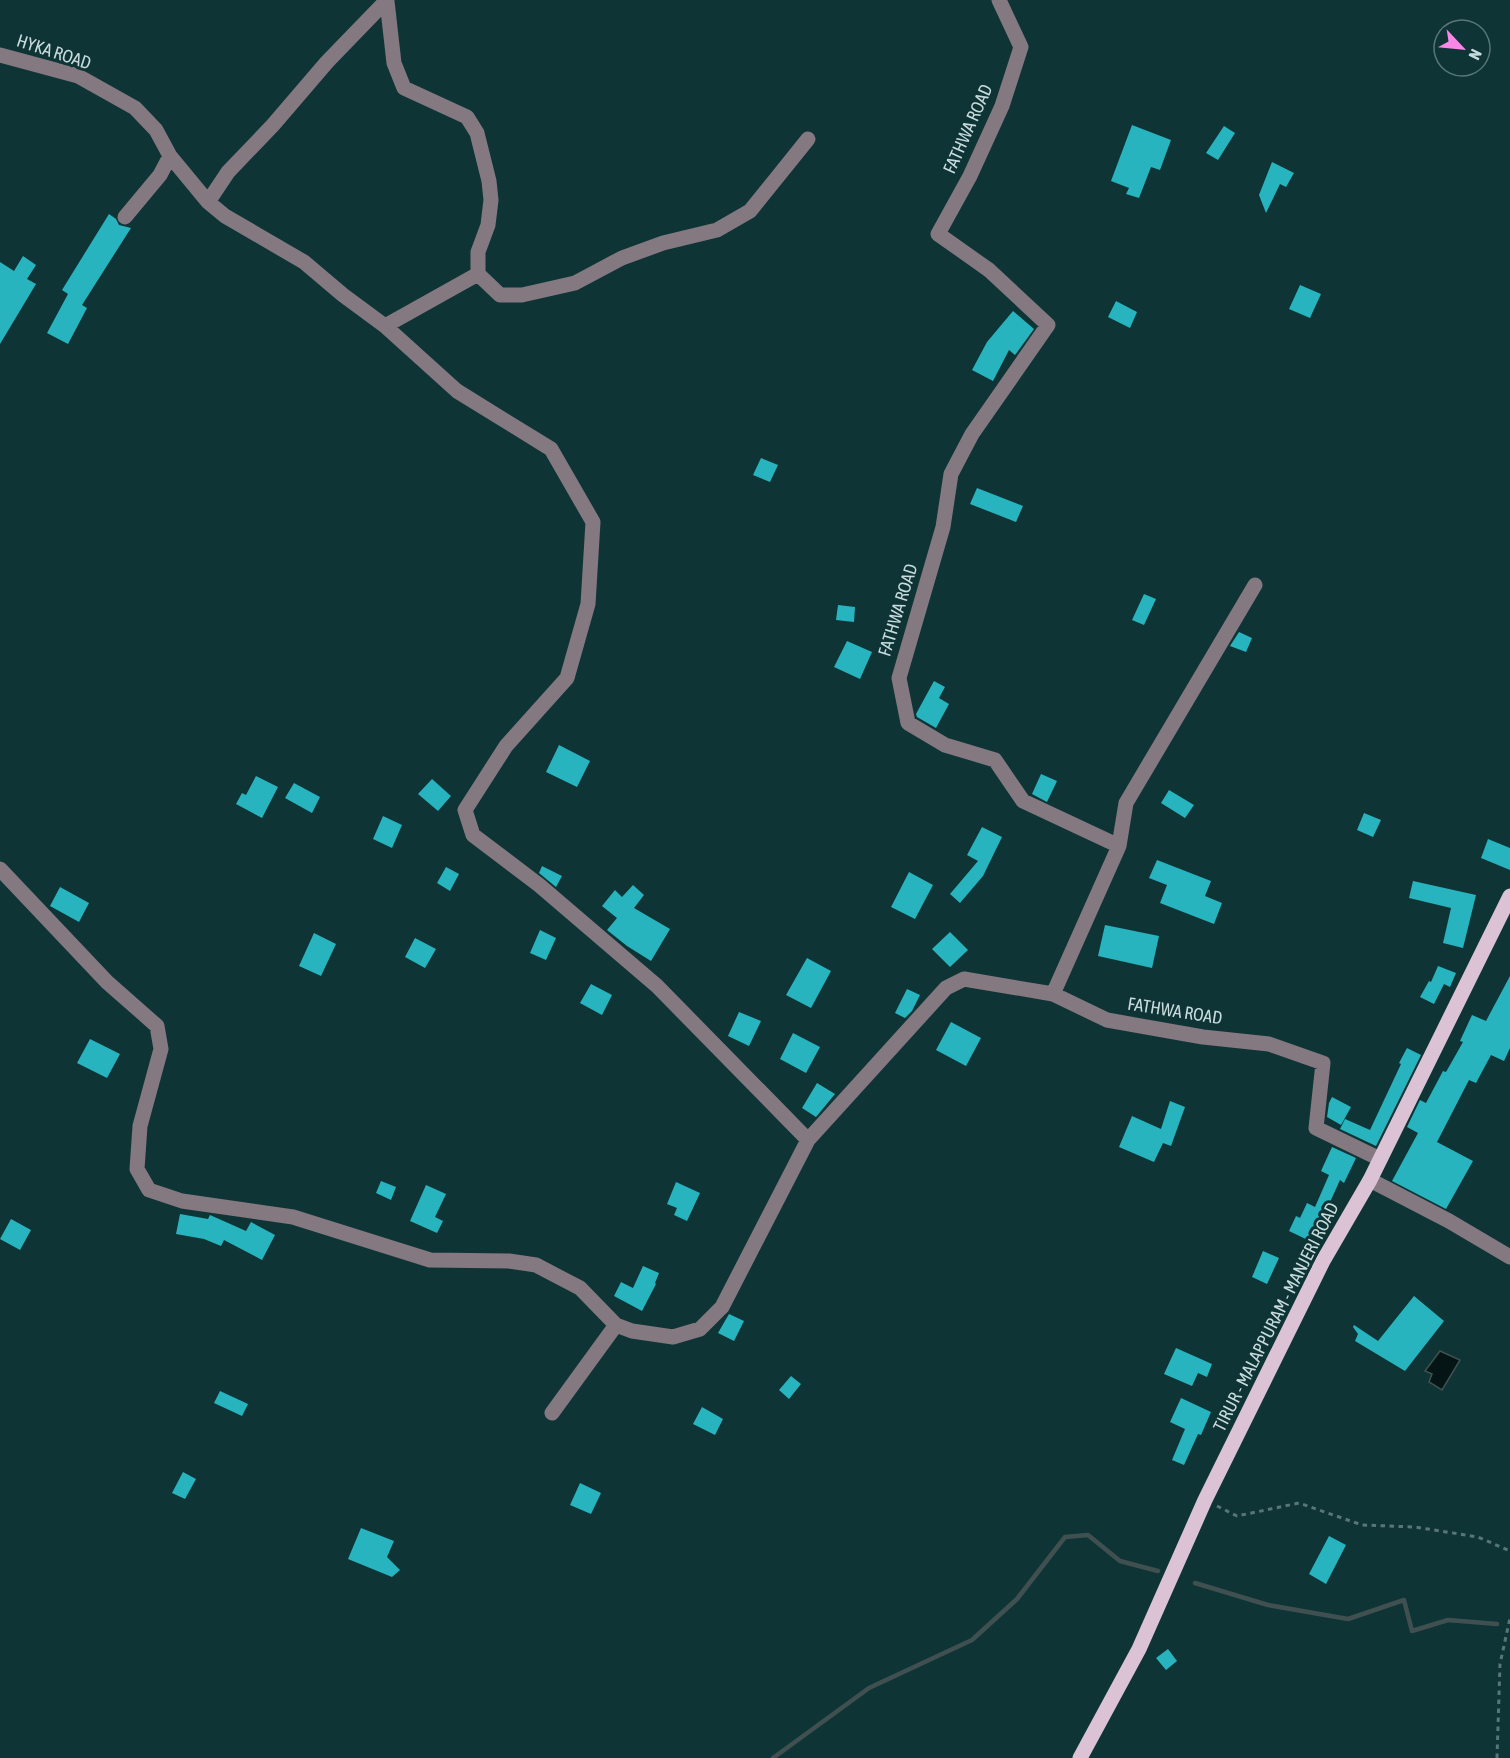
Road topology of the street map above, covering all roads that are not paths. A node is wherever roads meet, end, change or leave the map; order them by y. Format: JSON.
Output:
{"nodes":[{"id":1,"x":387,"y":0,"type":"edge"},
{"id":2,"x":999,"y":0,"type":"edge"},
{"id":3,"x":0,"y":55,"type":"edge"},
{"id":4,"x":808,"y":139,"type":"dead end"},
{"id":5,"x":170,"y":156,"type":"junction"},
{"id":6,"x":208,"y":202,"type":"junction"},
{"id":7,"x":125,"y":217,"type":"dead end"},
{"id":8,"x":478,"y":274,"type":"junction"},
{"id":9,"x":385,"y":326,"type":"junction"},
{"id":10,"x":1254,"y":585,"type":"dead end"},
{"id":11,"x":1119,"y":846,"type":"junction"},
{"id":12,"x":0,"y":869,"type":"edge"},
{"id":13,"x":1510,"y":896,"type":"edge"},
{"id":14,"x":1053,"y":994,"type":"junction"},
{"id":15,"x":808,"y":1140,"type":"junction"},
{"id":16,"x":1380,"y":1159,"type":"junction"},
{"id":17,"x":1370,"y":1180,"type":"junction"},
{"id":18,"x":1510,"y":1257,"type":"edge"},
{"id":19,"x":616,"y":1325,"type":"junction"},
{"id":20,"x":552,"y":1413,"type":"dead end"},
{"id":21,"x":1080,"y":1758,"type":"edge"}],
"edges":[{"from":1,"to":6,"type":"street"},
{"from":1,"to":8,"type":"street"},
{"from":2,"to":11,"type":"street","name":"FATHWA ROAD"},
{"from":3,"to":5,"type":"street","name":"HYKA ROAD"},
{"from":4,"to":8,"type":"street"},
{"from":5,"to":6,"type":"street","name":"HYKA ROAD"},
{"from":5,"to":7,"type":"street"},
{"from":6,"to":9,"type":"street","name":"HYKA ROAD"},
{"from":8,"to":9,"type":"street"},
{"from":9,"to":15,"type":"street","name":"HYKA ROAD"},
{"from":10,"to":11,"type":"street"},
{"from":11,"to":14,"type":"street"},
{"from":12,"to":19,"type":"street"},
{"from":13,"to":16,"type":"main road","name":"TIRUR - MALAPPURAM - MANJERI ROAD"},
{"from":14,"to":15,"type":"street"},
{"from":14,"to":16,"type":"street","name":"FATHWA ROAD"},
{"from":15,"to":19,"type":"street"},
{"from":16,"to":17,"type":"main road","name":"TIRUR - MALAPPURAM - MANJERI ROAD"},
{"from":17,"to":18,"type":"street"},
{"from":17,"to":21,"type":"main road","name":"TIRUR - MALAPPURAM - MANJERI ROAD"},
{"from":19,"to":20,"type":"street"}]}
